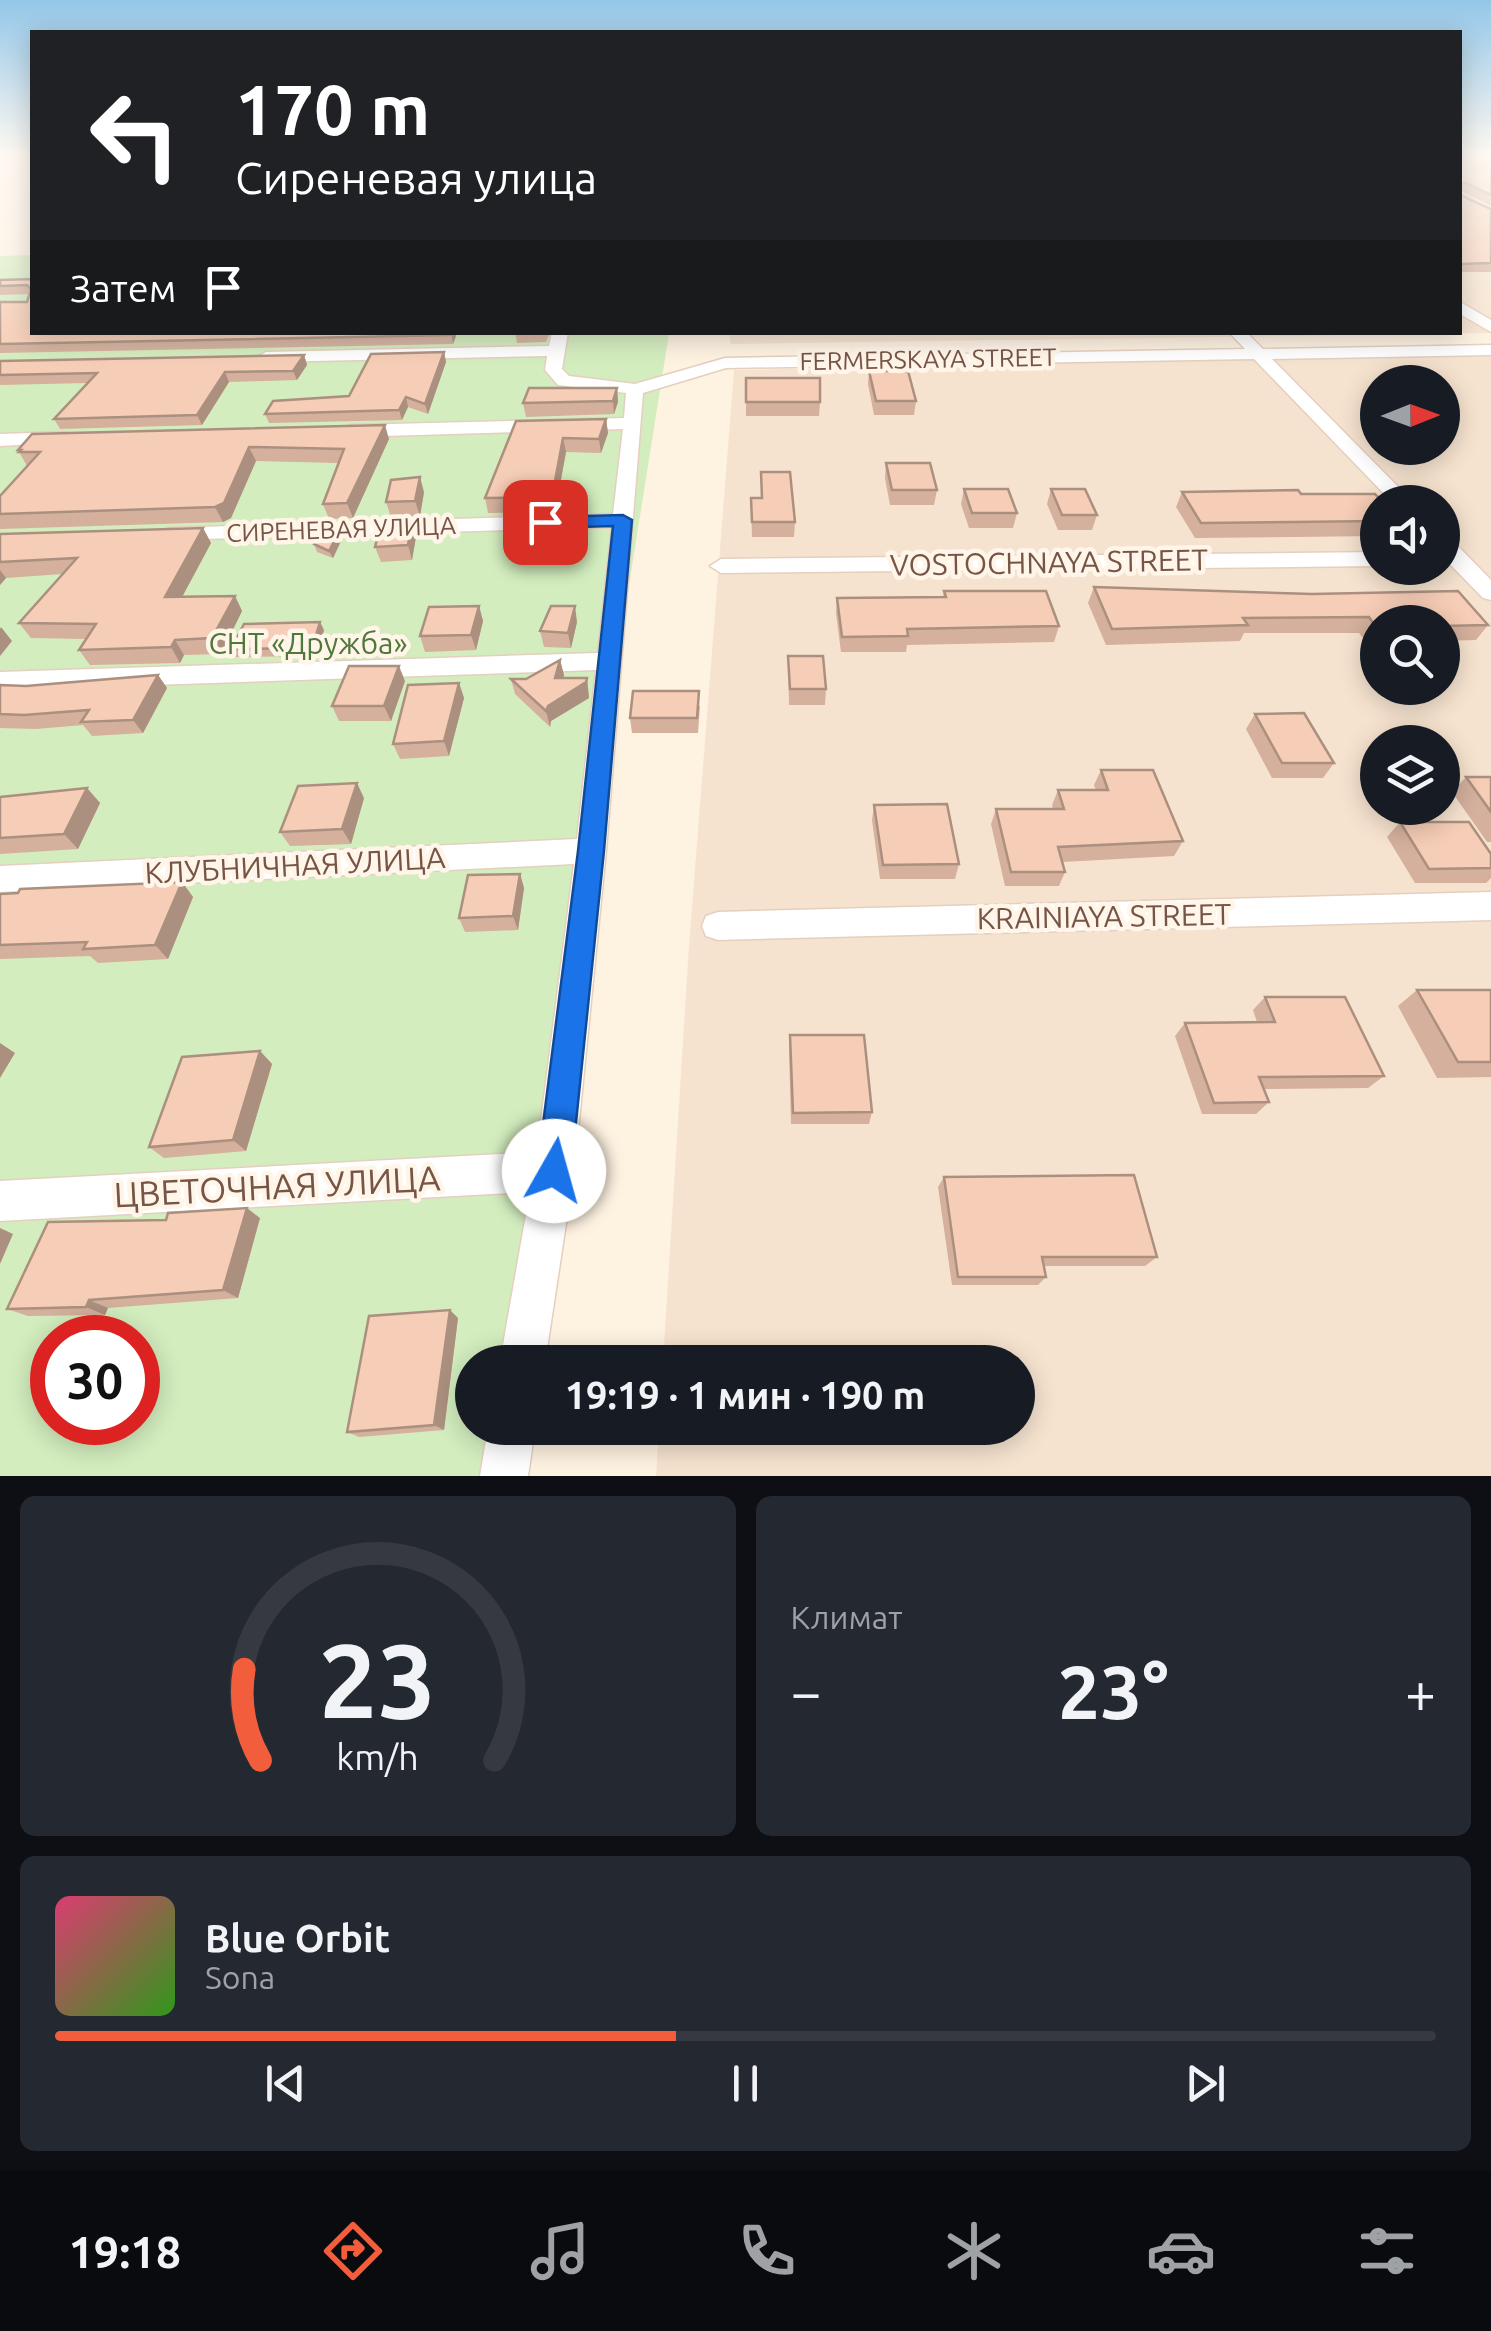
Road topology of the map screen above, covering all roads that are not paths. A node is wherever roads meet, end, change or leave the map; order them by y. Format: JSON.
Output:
{"nodes":[{"id":1,"x":1462,"y":307,"type":"edge"},
{"id":2,"x":1491,"y":328,"type":"edge"},
{"id":3,"x":1240,"y":335,"type":"edge"},
{"id":4,"x":557,"y":342,"type":"edge"},
{"id":5,"x":1491,"y":350,"type":"edge"},
{"id":6,"x":1258,"y":352,"type":"junction"},
{"id":7,"x":238,"y":358,"type":"edge"},
{"id":8,"x":634,"y":390,"type":"junction"},
{"id":9,"x":632,"y":423,"type":"junction"},
{"id":10,"x":336,"y":431,"type":"edge"},
{"id":11,"x":79,"y":438,"type":"edge"},
{"id":12,"x":0,"y":440,"type":"edge"},
{"id":13,"x":1387,"y":485,"type":"edge"},
{"id":14,"x":623,"y":520,"type":"junction"},
{"id":15,"x":156,"y":534,"type":"edge"},
{"id":16,"x":1460,"y":554,"type":"edge"},
{"id":17,"x":1491,"y":558,"type":"edge"},
{"id":18,"x":1360,"y":559,"type":"edge"},
{"id":19,"x":1460,"y":564,"type":"edge"},
{"id":20,"x":720,"y":566,"type":"dead end"},
{"id":21,"x":1491,"y":594,"type":"edge"},
{"id":22,"x":609,"y":662,"type":"junction"},
{"id":23,"x":0,"y":682,"type":"edge"},
{"id":24,"x":591,"y":851,"type":"junction"},
{"id":25,"x":0,"y":878,"type":"edge"},
{"id":26,"x":1491,"y":906,"type":"edge"},
{"id":27,"x":718,"y":926,"type":"dead end"},
{"id":28,"x":554,"y":1171,"type":"junction"},
{"id":29,"x":0,"y":1201,"type":"edge"},
{"id":30,"x":525,"y":1345,"type":"edge"},
{"id":31,"x":509,"y":1445,"type":"edge"},
{"id":32,"x":504,"y":1476,"type":"edge"}],
"edges":[{"from":1,"to":2,"type":"street"},
{"from":3,"to":6,"type":"street"},
{"from":4,"to":7,"type":"street"},
{"from":4,"to":8,"type":"street"},
{"from":5,"to":6,"type":"street","name":"FERMERSKAYA STREET"},
{"from":6,"to":8,"type":"street","name":"FERMERSKAYA STREET"},
{"from":6,"to":13,"type":"street"},
{"from":8,"to":9,"type":"street"},
{"from":9,"to":10,"type":"street"},
{"from":9,"to":14,"type":"street"},
{"from":11,"to":12,"type":"street"},
{"from":14,"to":15,"type":"street","name":"СИРЕНЕВАЯ УЛИЦА"},
{"from":14,"to":22,"type":"street"},
{"from":16,"to":17,"type":"street"},
{"from":18,"to":20,"type":"street","name":"VOSTOCHNAYA STREET"},
{"from":19,"to":21,"type":"street"},
{"from":22,"to":23,"type":"street"},
{"from":22,"to":24,"type":"street"},
{"from":24,"to":25,"type":"street","name":"КЛУБНИЧНАЯ УЛИЦА"},
{"from":24,"to":28,"type":"street"},
{"from":26,"to":27,"type":"street","name":"KRAINIAYA STREET"},
{"from":28,"to":29,"type":"street","name":"ЦВЕТОЧНАЯ УЛИЦА"},
{"from":28,"to":30,"type":"street"},
{"from":31,"to":32,"type":"street"}]}
